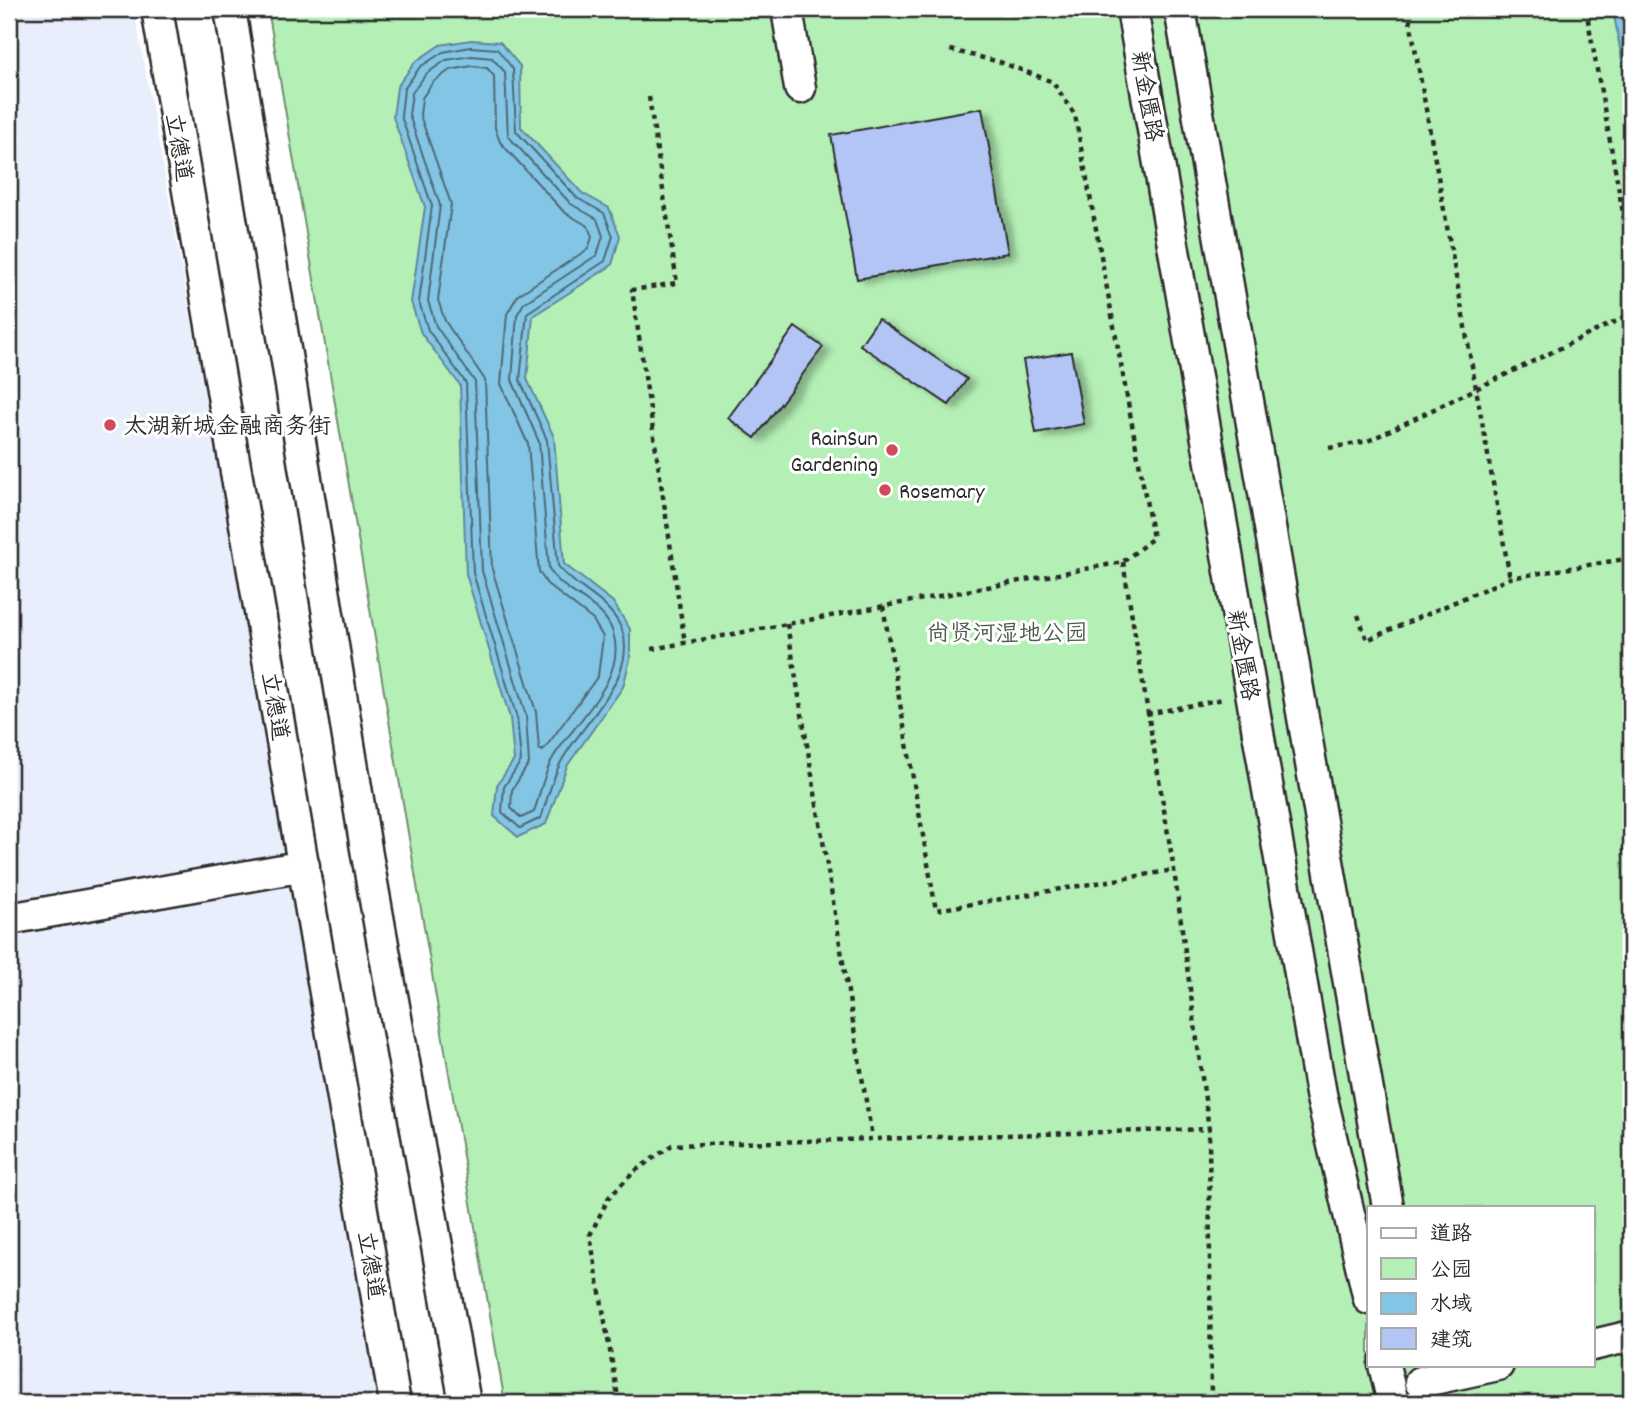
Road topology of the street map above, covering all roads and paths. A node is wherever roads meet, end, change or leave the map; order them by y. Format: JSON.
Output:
{"nodes":[{"id":1,"x":157,"y":9,"type":"edge"},
{"id":2,"x":230,"y":9,"type":"edge"},
{"id":3,"x":787,"y":9,"type":"edge"},
{"id":4,"x":1132,"y":9,"type":"edge"},
{"id":5,"x":1180,"y":9,"type":"edge"},
{"id":6,"x":1408,"y":9,"type":"edge"},
{"id":7,"x":1586,"y":9,"type":"edge"},
{"id":8,"x":946,"y":49,"type":"dead end"},
{"id":9,"x":800,"y":88,"type":"dead end"},
{"id":10,"x":649,"y":97,"type":"dead end"},
{"id":11,"x":1631,"y":257,"type":"edge"},
{"id":12,"x":1631,"y":314,"type":"edge"},
{"id":13,"x":1475,"y":388,"type":"junction"},
{"id":14,"x":1329,"y":448,"type":"dead end"},
{"id":15,"x":1631,"y":558,"type":"edge"},
{"id":16,"x":1124,"y":562,"type":"junction"},
{"id":17,"x":1510,"y":578,"type":"junction"},
{"id":18,"x":883,"y":606,"type":"junction"},
{"id":19,"x":1358,"y":615,"type":"dead end"},
{"id":20,"x":787,"y":624,"type":"junction"},
{"id":21,"x":685,"y":643,"type":"junction"},
{"id":22,"x":652,"y":649,"type":"dead end"},
{"id":23,"x":1251,"y":694,"type":"junction"},
{"id":24,"x":1147,"y":714,"type":"junction"},
{"id":25,"x":303,"y":866,"type":"junction"},
{"id":26,"x":1174,"y":870,"type":"junction"},
{"id":27,"x":9,"y":919,"type":"edge"},
{"id":28,"x":1209,"y":1129,"type":"junction"},
{"id":29,"x":872,"y":1137,"type":"junction"},
{"id":30,"x":1388,"y":1206,"type":"edge"},
{"id":31,"x":1367,"y":1290,"type":"edge"},
{"id":32,"x":1631,"y":1336,"type":"edge"},
{"id":33,"x":1594,"y":1345,"type":"edge"},
{"id":34,"x":1384,"y":1366,"type":"edge"},
{"id":35,"x":1494,"y":1366,"type":"edge"},
{"id":36,"x":1420,"y":1383,"type":"edge"},
{"id":37,"x":395,"y":1403,"type":"edge"},
{"id":38,"x":465,"y":1403,"type":"edge"},
{"id":39,"x":619,"y":1403,"type":"edge"},
{"id":40,"x":1211,"y":1403,"type":"edge"},
{"id":41,"x":1393,"y":1403,"type":"edge"}],
"edges":[{"from":1,"to":25,"type":"street","name":"立德道"},
{"from":2,"to":38,"type":"street"},
{"from":3,"to":9,"type":"street"},
{"from":4,"to":23,"type":"street","name":"新金匮路"},
{"from":5,"to":30,"type":"street","name":"新金匮路"},
{"from":6,"to":13,"type":"path"},
{"from":7,"to":11,"type":"path"},
{"from":8,"to":16,"type":"path"},
{"from":10,"to":21,"type":"path"},
{"from":12,"to":13,"type":"path"},
{"from":13,"to":14,"type":"path"},
{"from":13,"to":17,"type":"path"},
{"from":15,"to":17,"type":"path"},
{"from":16,"to":18,"type":"path"},
{"from":16,"to":24,"type":"path"},
{"from":17,"to":19,"type":"path"},
{"from":18,"to":20,"type":"path"},
{"from":18,"to":26,"type":"path"},
{"from":20,"to":21,"type":"path"},
{"from":20,"to":29,"type":"path"},
{"from":21,"to":22,"type":"path"},
{"from":23,"to":24,"type":"path"},
{"from":23,"to":31,"type":"street","name":"新金匮路"},
{"from":24,"to":26,"type":"path"},
{"from":25,"to":27,"type":"street"},
{"from":25,"to":37,"type":"street","name":"立德道"},
{"from":26,"to":28,"type":"path"},
{"from":28,"to":29,"type":"path"},
{"from":28,"to":40,"type":"path"},
{"from":29,"to":39,"type":"path"},
{"from":32,"to":33,"type":"street"},
{"from":34,"to":41,"type":"street"},
{"from":35,"to":36,"type":"street"}]}
